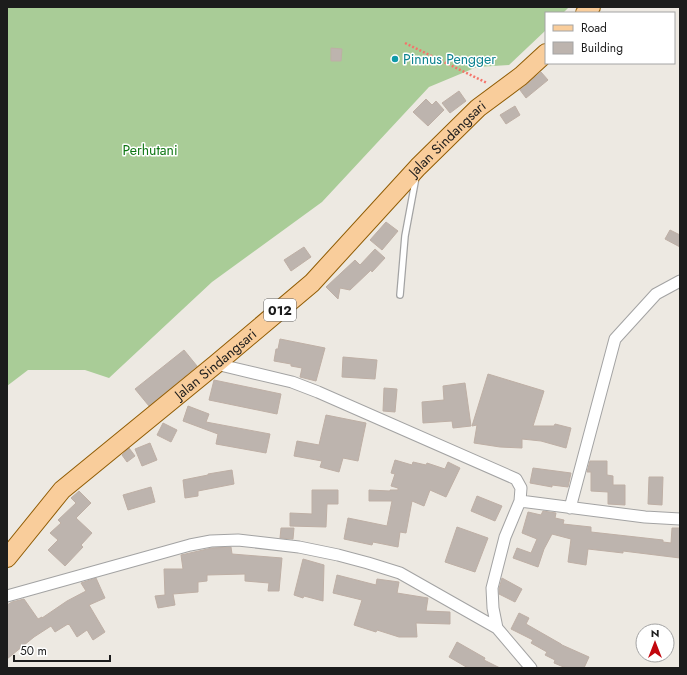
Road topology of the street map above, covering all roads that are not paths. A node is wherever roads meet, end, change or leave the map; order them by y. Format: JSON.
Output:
{"nodes":[{"id":1,"x":545,"y":54,"type":"edge"},
{"id":2,"x":418,"y":167,"type":"junction"},
{"id":3,"x":680,"y":281,"type":"edge"},
{"id":4,"x":400,"y":295,"type":"dead end"},
{"id":5,"x":216,"y":364,"type":"junction"},
{"id":6,"x":520,"y":501,"type":"junction"},
{"id":7,"x":570,"y":508,"type":"junction"},
{"id":8,"x":680,"y":519,"type":"edge"},
{"id":9,"x":7,"y":558,"type":"edge"},
{"id":10,"x":7,"y":596,"type":"edge"},
{"id":11,"x":497,"y":628,"type":"junction"},
{"id":12,"x":531,"y":668,"type":"edge"}],
"edges":[{"from":1,"to":2,"type":"main road","name":"Jalan Sindangsari","number":"012"},
{"from":2,"to":4,"type":"lane"},
{"from":2,"to":5,"type":"main road","name":"Jalan Sindangsari","number":"012"},
{"from":3,"to":7,"type":"street"},
{"from":5,"to":6,"type":"street"},
{"from":5,"to":9,"type":"main road","name":"Jalan Sindangsari","number":"012"},
{"from":6,"to":7,"type":"street"},
{"from":6,"to":11,"type":"street"},
{"from":7,"to":8,"type":"street"},
{"from":10,"to":11,"type":"street"},
{"from":11,"to":12,"type":"street"}]}
